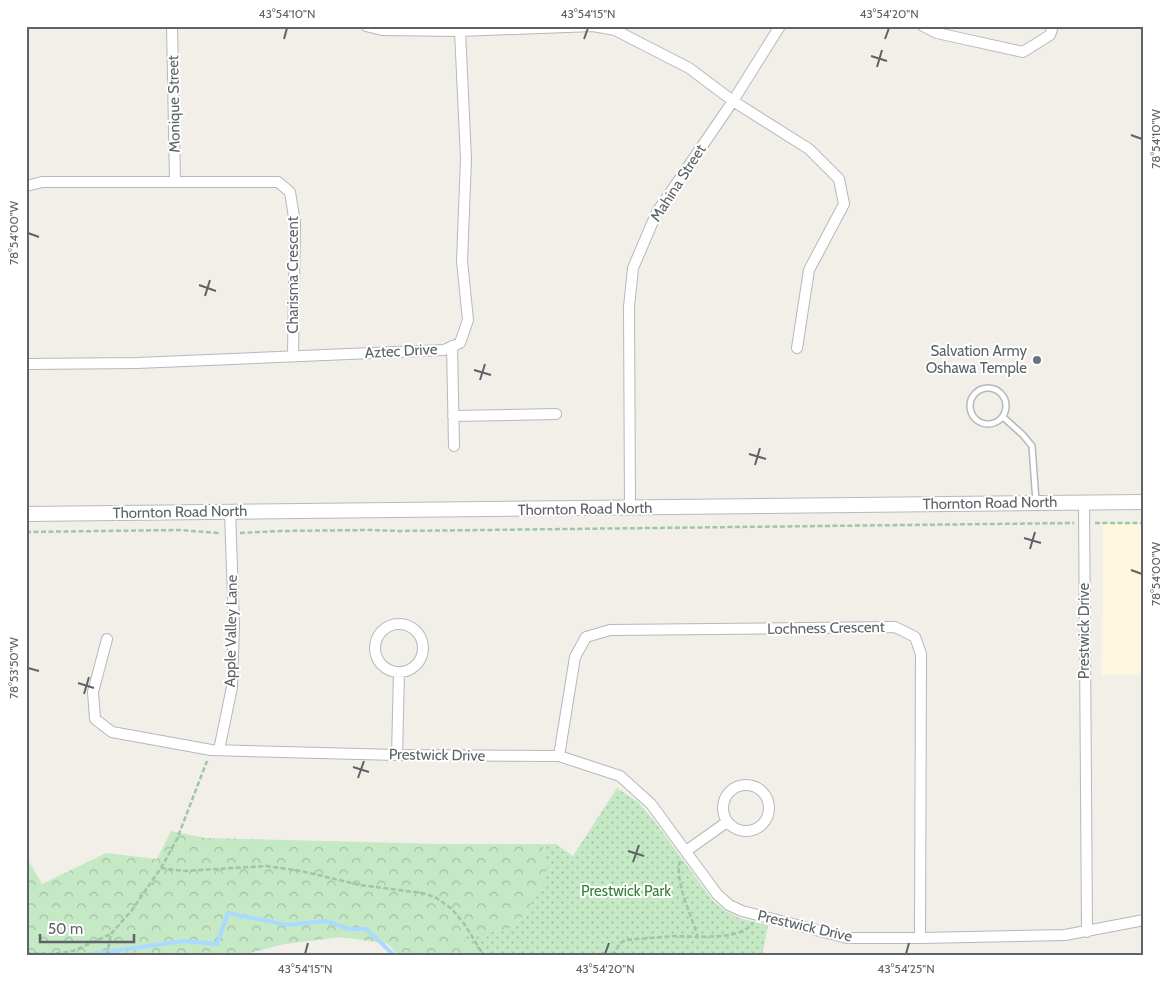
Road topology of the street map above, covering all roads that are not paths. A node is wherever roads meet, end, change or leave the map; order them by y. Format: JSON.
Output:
{"nodes":[{"id":1,"x":172,"y":26,"type":"edge"},
{"id":2,"x":366,"y":26,"type":"edge"},
{"id":3,"x":593,"y":26,"type":"edge"},
{"id":4,"x":780,"y":26,"type":"edge"},
{"id":5,"x":923,"y":26,"type":"edge"},
{"id":6,"x":1054,"y":26,"type":"edge"},
{"id":7,"x":460,"y":31,"type":"junction"},
{"id":8,"x":733,"y":100,"type":"junction"},
{"id":9,"x":175,"y":181,"type":"junction"},
{"id":10,"x":26,"y":186,"type":"edge"},
{"id":11,"x":452,"y":346,"type":"junction"},
{"id":12,"x":797,"y":348,"type":"dead end"},
{"id":13,"x":293,"y":356,"type":"junction"},
{"id":14,"x":26,"y":364,"type":"edge"},
{"id":15,"x":556,"y":414,"type":"dead end"},
{"id":16,"x":453,"y":416,"type":"junction"},
{"id":17,"x":1003,"y":417,"type":"junction"},
{"id":18,"x":454,"y":446,"type":"dead end"},
{"id":19,"x":1036,"y":502,"type":"junction"},
{"id":20,"x":1144,"y":502,"type":"edge"},
{"id":21,"x":1084,"y":503,"type":"junction"},
{"id":22,"x":630,"y":508,"type":"junction"},
{"id":23,"x":230,"y":512,"type":"junction"},
{"id":24,"x":26,"y":514,"type":"edge"},
{"id":25,"x":107,"y":639,"type":"dead end"},
{"id":26,"x":399,"y":672,"type":"junction"},
{"id":27,"x":215,"y":750,"type":"junction"},
{"id":28,"x":397,"y":755,"type":"junction"},
{"id":29,"x":560,"y":756,"type":"junction"},
{"id":30,"x":727,"y":822,"type":"junction"},
{"id":31,"x":686,"y":851,"type":"junction"},
{"id":32,"x":1144,"y":920,"type":"edge"},
{"id":33,"x":1087,"y":932,"type":"junction"},
{"id":34,"x":920,"y":938,"type":"junction"}],
"edges":[{"from":1,"to":9,"type":"street","name":"Monique Street"},
{"from":2,"to":7,"type":"street"},
{"from":3,"to":7,"type":"street"},
{"from":3,"to":8,"type":"street"},
{"from":4,"to":8,"type":"street","name":"Mahina Street"},
{"from":5,"to":6,"type":"street"},
{"from":7,"to":11,"type":"street","name":"Aztec Drive"},
{"from":8,"to":12,"type":"street"},
{"from":8,"to":22,"type":"street","name":"Mahina Street"},
{"from":9,"to":10,"type":"street"},
{"from":9,"to":13,"type":"street","name":"Charisma Crescent"},
{"from":11,"to":13,"type":"street","name":"Aztec Drive"},
{"from":11,"to":16,"type":"street"},
{"from":13,"to":14,"type":"street","name":"Aztec Drive"},
{"from":15,"to":16,"type":"street"},
{"from":16,"to":18,"type":"street"},
{"from":17,"to":17,"type":"lane"},
{"from":17,"to":19,"type":"lane"},
{"from":19,"to":21,"type":"main road","name":"Thornton Road North"},
{"from":19,"to":22,"type":"main road","name":"Thornton Road North"},
{"from":20,"to":21,"type":"main road","name":"Thornton Road North"},
{"from":21,"to":33,"type":"street","name":"Prestwick Drive"},
{"from":22,"to":23,"type":"main road","name":"Thornton Road North"},
{"from":23,"to":24,"type":"main road","name":"Thornton Road North"},
{"from":23,"to":27,"type":"street","name":"Apple Valley Lane"},
{"from":25,"to":27,"type":"street","name":"Prestwick Drive"},
{"from":26,"to":26,"type":"street"},
{"from":26,"to":28,"type":"street"},
{"from":27,"to":28,"type":"street","name":"Prestwick Drive"},
{"from":28,"to":29,"type":"street","name":"Prestwick Drive"},
{"from":29,"to":31,"type":"street","name":"Prestwick Drive"},
{"from":29,"to":34,"type":"street","name":"Lochness Crescent"},
{"from":30,"to":30,"type":"street"},
{"from":30,"to":31,"type":"street"},
{"from":31,"to":34,"type":"street","name":"Prestwick Drive"},
{"from":32,"to":33,"type":"street"},
{"from":33,"to":34,"type":"street","name":"Prestwick Drive"}]}
